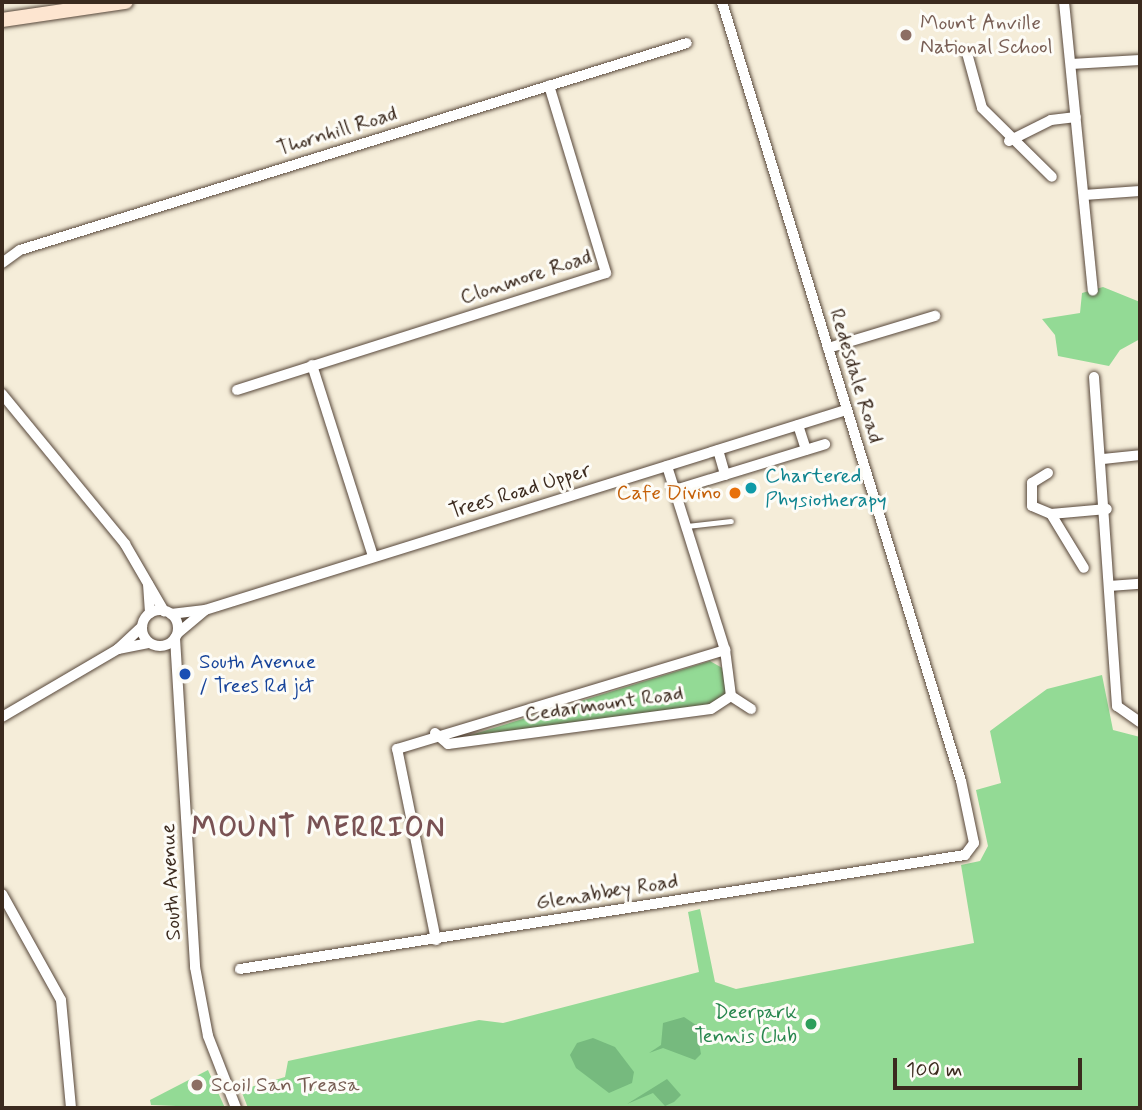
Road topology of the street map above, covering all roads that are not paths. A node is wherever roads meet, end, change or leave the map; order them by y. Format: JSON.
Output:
{"nodes":[{"id":1,"x":127,"y":2,"type":"edge"},
{"id":2,"x":722,"y":2,"type":"edge"},
{"id":3,"x":1064,"y":2,"type":"edge"},
{"id":4,"x":2,"y":20,"type":"edge"},
{"id":5,"x":687,"y":43,"type":"dead end"},
{"id":6,"x":967,"y":52,"type":"dead end"},
{"id":7,"x":1140,"y":60,"type":"edge"},
{"id":8,"x":1071,"y":64,"type":"junction"},
{"id":9,"x":549,"y":86,"type":"junction"},
{"id":10,"x":1076,"y":117,"type":"junction"},
{"id":11,"x":1009,"y":141,"type":"junction"},
{"id":12,"x":1052,"y":177,"type":"dead end"},
{"id":13,"x":1140,"y":191,"type":"edge"},
{"id":14,"x":1084,"y":195,"type":"junction"},
{"id":15,"x":2,"y":263,"type":"edge"},
{"id":16,"x":1093,"y":291,"type":"dead end"},
{"id":17,"x":935,"y":316,"type":"dead end"},
{"id":18,"x":828,"y":348,"type":"junction"},
{"id":19,"x":312,"y":365,"type":"junction"},
{"id":20,"x":1094,"y":377,"type":"dead end"},
{"id":21,"x":236,"y":390,"type":"dead end"},
{"id":22,"x":2,"y":394,"type":"edge"},
{"id":23,"x":846,"y":410,"type":"junction"},
{"id":24,"x":798,"y":425,"type":"junction"},
{"id":25,"x":825,"y":444,"type":"dead end"},
{"id":26,"x":718,"y":450,"type":"junction"},
{"id":27,"x":806,"y":450,"type":"junction"},
{"id":28,"x":1140,"y":456,"type":"edge"},
{"id":29,"x":1103,"y":459,"type":"junction"},
{"id":30,"x":667,"y":466,"type":"junction"},
{"id":31,"x":1048,"y":474,"type":"dead end"},
{"id":32,"x":725,"y":475,"type":"junction"},
{"id":33,"x":675,"y":490,"type":"junction"},
{"id":34,"x":1107,"y":509,"type":"junction"},
{"id":35,"x":1051,"y":514,"type":"junction"},
{"id":36,"x":731,"y":521,"type":"dead end"},
{"id":37,"x":686,"y":526,"type":"junction"},
{"id":38,"x":373,"y":556,"type":"junction"},
{"id":39,"x":1084,"y":568,"type":"dead end"},
{"id":40,"x":147,"y":577,"type":"junction"},
{"id":41,"x":1140,"y":584,"type":"edge"},
{"id":42,"x":1109,"y":586,"type":"junction"},
{"id":43,"x":205,"y":610,"type":"junction"},
{"id":44,"x":167,"y":612,"type":"junction"},
{"id":45,"x":150,"y":613,"type":"junction"},
{"id":46,"x":142,"y":627,"type":"junction"},
{"id":47,"x":177,"y":636,"type":"junction"},
{"id":48,"x":155,"y":645,"type":"junction"},
{"id":49,"x":118,"y":649,"type":"junction"},
{"id":50,"x":725,"y":650,"type":"junction"},
{"id":51,"x":177,"y":668,"type":"junction"},
{"id":52,"x":731,"y":696,"type":"junction"},
{"id":53,"x":751,"y":709,"type":"dead end"},
{"id":54,"x":2,"y":717,"type":"edge"},
{"id":55,"x":1140,"y":722,"type":"edge"},
{"id":56,"x":435,"y":733,"type":"junction"},
{"id":57,"x":974,"y":843,"type":"joint"},
{"id":58,"x":2,"y":894,"type":"edge"},
{"id":59,"x":436,"y":940,"type":"junction"},
{"id":60,"x":240,"y":969,"type":"dead end"},
{"id":61,"x":71,"y":1108,"type":"edge"},
{"id":62,"x":236,"y":1108,"type":"edge"}],
"edges":[{"from":1,"to":4,"type":"main road"},
{"from":2,"to":18,"type":"street","name":"Redesdale Road"},
{"from":3,"to":8,"type":"street"},
{"from":5,"to":9,"type":"street","name":"Thornhill Road"},
{"from":6,"to":11,"type":"street"},
{"from":7,"to":8,"type":"street"},
{"from":8,"to":10,"type":"street"},
{"from":9,"to":15,"type":"street","name":"Thornhill Road"},
{"from":9,"to":19,"type":"street","name":"Clonmore Road"},
{"from":10,"to":11,"type":"street"},
{"from":10,"to":14,"type":"street"},
{"from":11,"to":12,"type":"street"},
{"from":13,"to":14,"type":"street"},
{"from":14,"to":16,"type":"street"},
{"from":17,"to":18,"type":"street"},
{"from":18,"to":23,"type":"street","name":"Redesdale Road"},
{"from":19,"to":21,"type":"street","name":"Clonmore Road"},
{"from":19,"to":38,"type":"street"},
{"from":20,"to":29,"type":"street"},
{"from":22,"to":40,"type":"street"},
{"from":23,"to":24,"type":"street","name":"Trees Road Upper"},
{"from":23,"to":57,"type":"street","name":"Redesdale Road"},
{"from":24,"to":26,"type":"street","name":"Trees Road Upper"},
{"from":24,"to":27,"type":"street"},
{"from":25,"to":27,"type":"street"},
{"from":26,"to":30,"type":"street","name":"Trees Road Upper"},
{"from":26,"to":32,"type":"street"},
{"from":27,"to":32,"type":"street"},
{"from":28,"to":29,"type":"street"},
{"from":29,"to":34,"type":"street"},
{"from":30,"to":33,"type":"street"},
{"from":30,"to":38,"type":"street","name":"Trees Road Upper"},
{"from":31,"to":35,"type":"street"},
{"from":32,"to":33,"type":"street"},
{"from":33,"to":37,"type":"street"},
{"from":34,"to":35,"type":"street"},
{"from":34,"to":42,"type":"street"},
{"from":35,"to":39,"type":"street"},
{"from":36,"to":37,"type":"lane"},
{"from":37,"to":50,"type":"street"},
{"from":38,"to":43,"type":"street","name":"Trees Road Upper"},
{"from":40,"to":44,"type":"street"},
{"from":40,"to":45,"type":"street"},
{"from":41,"to":42,"type":"street"},
{"from":42,"to":55,"type":"street"},
{"from":43,"to":44,"type":"street"},
{"from":43,"to":47,"type":"street"},
{"from":44,"to":45,"type":"street"},
{"from":44,"to":47,"type":"street","name":"South Avenue"},
{"from":45,"to":46,"type":"street"},
{"from":46,"to":48,"type":"street"},
{"from":46,"to":49,"type":"street"},
{"from":47,"to":48,"type":"street"},
{"from":47,"to":51,"type":"street","name":"South Avenue"},
{"from":48,"to":49,"type":"street"},
{"from":48,"to":51,"type":"street"},
{"from":49,"to":54,"type":"street"},
{"from":50,"to":52,"type":"street"},
{"from":50,"to":56,"type":"street","name":"Cedarmount Road"},
{"from":51,"to":62,"type":"street","name":"South Avenue"},
{"from":52,"to":53,"type":"street"},
{"from":52,"to":56,"type":"street","name":"Cedarmount Road"},
{"from":56,"to":59,"type":"street","name":"Cedarmount Road"},
{"from":57,"to":59,"type":"street","name":"Glenabbey Road"},
{"from":58,"to":61,"type":"street"},
{"from":59,"to":60,"type":"street","name":"Glenabbey Road"}]}
